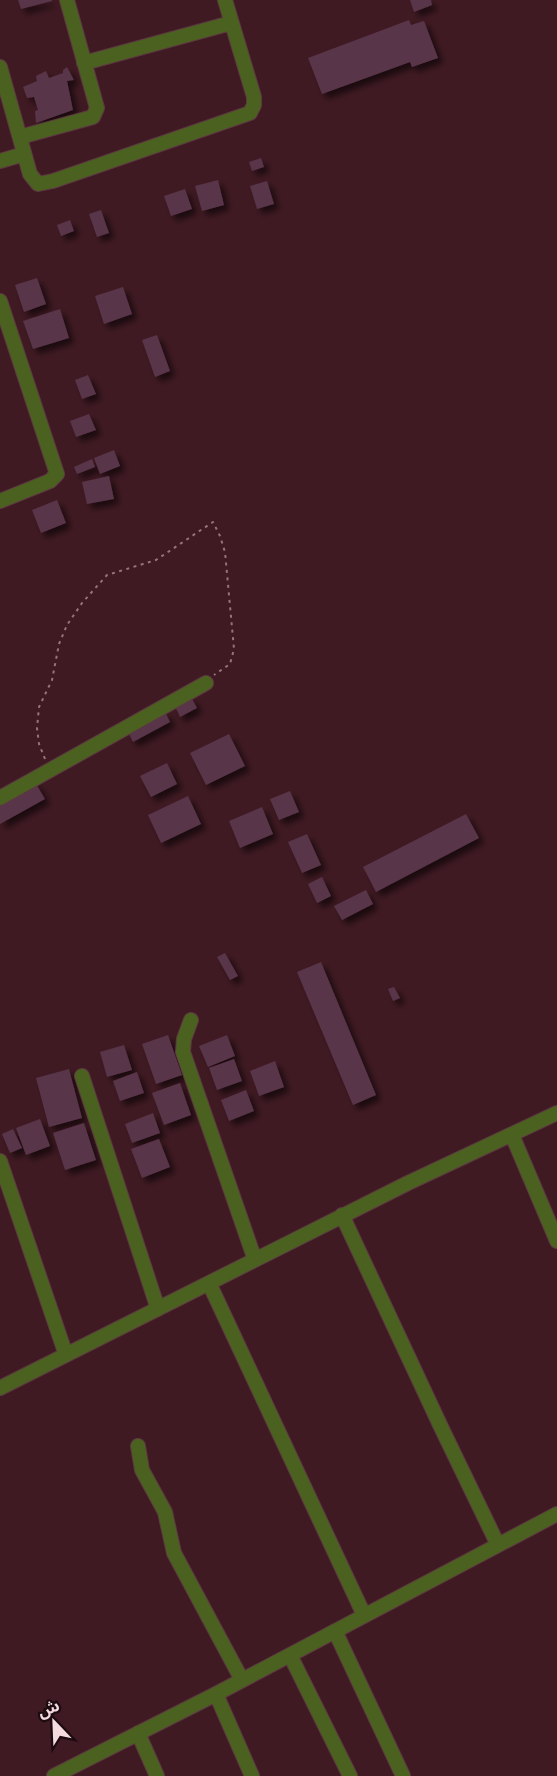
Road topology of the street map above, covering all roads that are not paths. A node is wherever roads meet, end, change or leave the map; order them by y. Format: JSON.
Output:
{"nodes":[{"id":1,"x":67,"y":0,"type":"edge"},
{"id":2,"x":225,"y":0,"type":"edge"},
{"id":3,"x":231,"y":23,"type":"junction"},
{"id":4,"x":84,"y":63,"type":"junction"},
{"id":5,"x":0,"y":67,"type":"edge"},
{"id":6,"x":20,"y":137,"type":"junction"},
{"id":7,"x":24,"y":154,"type":"junction"},
{"id":8,"x":0,"y":161,"type":"edge"},
{"id":9,"x":0,"y":301,"type":"edge"},
{"id":10,"x":0,"y":501,"type":"edge"},
{"id":11,"x":206,"y":683,"type":"road end"},
{"id":12,"x":0,"y":798,"type":"edge"},
{"id":13,"x":191,"y":1020,"type":"dead end"},
{"id":14,"x":82,"y":1076,"type":"dead end"},
{"id":15,"x":557,"y":1113,"type":"edge"},
{"id":16,"x":512,"y":1135,"type":"junction"},
{"id":17,"x":0,"y":1161,"type":"edge"},
{"id":18,"x":342,"y":1215,"type":"junction"},
{"id":19,"x":557,"y":1241,"type":"edge"},
{"id":20,"x":255,"y":1260,"type":"junction"},
{"id":21,"x":209,"y":1283,"type":"junction"},
{"id":22,"x":158,"y":1309,"type":"junction"},
{"id":23,"x":66,"y":1355,"type":"junction"},
{"id":24,"x":0,"y":1388,"type":"edge"},
{"id":25,"x":138,"y":1446,"type":"dead end"},
{"id":26,"x":557,"y":1514,"type":"edge"},
{"id":27,"x":498,"y":1545,"type":"junction"},
{"id":28,"x":364,"y":1616,"type":"junction"},
{"id":29,"x":335,"y":1631,"type":"junction"},
{"id":30,"x":290,"y":1655,"type":"junction"},
{"id":31,"x":242,"y":1680,"type":"junction"},
{"id":32,"x":216,"y":1694,"type":"junction"},
{"id":33,"x":138,"y":1733,"type":"junction"},
{"id":34,"x":59,"y":1775,"type":"edge"},
{"id":35,"x":157,"y":1776,"type":"edge"},
{"id":36,"x":252,"y":1776,"type":"edge"},
{"id":37,"x":350,"y":1776,"type":"edge"},
{"id":38,"x":403,"y":1776,"type":"edge"}],
"edges":[{"from":1,"to":4,"type":"street"},
{"from":2,"to":3,"type":"street"},
{"from":3,"to":4,"type":"street"},
{"from":3,"to":7,"type":"street"},
{"from":4,"to":6,"type":"street"},
{"from":5,"to":6,"type":"street"},
{"from":6,"to":7,"type":"street"},
{"from":7,"to":8,"type":"street"},
{"from":9,"to":10,"type":"street"},
{"from":11,"to":12,"type":"street"},
{"from":13,"to":20,"type":"street"},
{"from":14,"to":22,"type":"street"},
{"from":15,"to":16,"type":"street"},
{"from":16,"to":18,"type":"street"},
{"from":16,"to":19,"type":"street"},
{"from":17,"to":23,"type":"street"},
{"from":18,"to":20,"type":"street"},
{"from":18,"to":27,"type":"street"},
{"from":20,"to":21,"type":"street"},
{"from":21,"to":22,"type":"street"},
{"from":21,"to":28,"type":"street"},
{"from":22,"to":23,"type":"street"},
{"from":23,"to":24,"type":"street"},
{"from":25,"to":31,"type":"street"},
{"from":26,"to":27,"type":"street"},
{"from":27,"to":28,"type":"street"},
{"from":28,"to":29,"type":"street"},
{"from":29,"to":30,"type":"street"},
{"from":29,"to":38,"type":"street"},
{"from":30,"to":31,"type":"street"},
{"from":30,"to":37,"type":"street"},
{"from":31,"to":32,"type":"street"},
{"from":32,"to":33,"type":"street"},
{"from":32,"to":36,"type":"street"},
{"from":33,"to":34,"type":"street"},
{"from":33,"to":35,"type":"street"}]}
